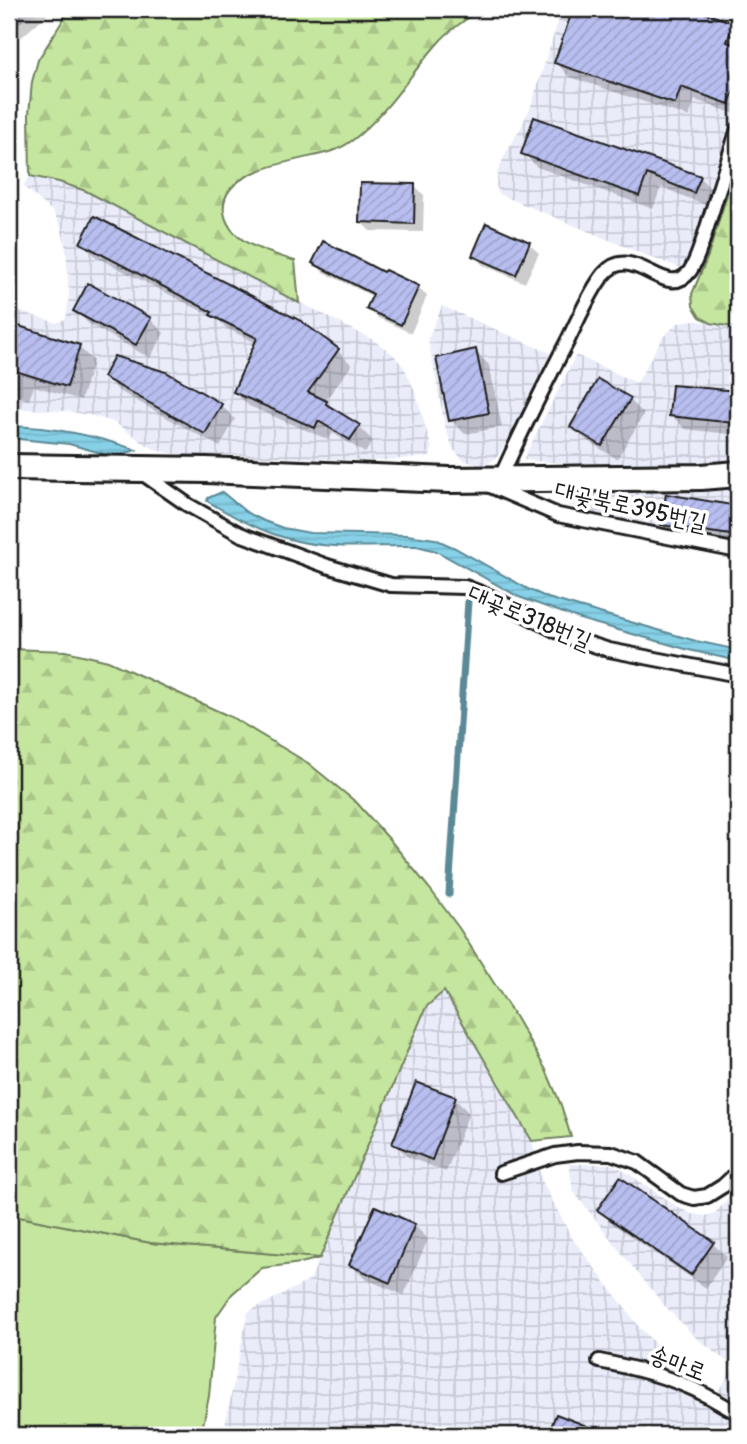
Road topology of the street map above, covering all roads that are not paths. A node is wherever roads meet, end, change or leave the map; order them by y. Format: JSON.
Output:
{"nodes":[{"id":1,"x":738,"y":129,"type":"edge"},
{"id":2,"x":9,"y":467,"type":"edge"},
{"id":3,"x":136,"y":469,"type":"junction"},
{"id":4,"x":738,"y":474,"type":"edge"},
{"id":5,"x":489,"y":480,"type":"junction"},
{"id":6,"x":738,"y":551,"type":"edge"},
{"id":7,"x":738,"y":676,"type":"edge"},
{"id":8,"x":738,"y":1172,"type":"edge"},
{"id":9,"x":501,"y":1173,"type":"dead end"},
{"id":10,"x":599,"y":1361,"type":"dead end"},
{"id":11,"x":738,"y":1413,"type":"edge"}],
"edges":[{"from":1,"to":5,"type":"lane"},
{"from":2,"to":3,"type":"street"},
{"from":3,"to":5,"type":"street"},
{"from":3,"to":7,"type":"lane","name":"대곶로318번길"},
{"from":4,"to":5,"type":"street"},
{"from":5,"to":6,"type":"lane","name":"대곶북로395번길"},
{"from":8,"to":9,"type":"lane"},
{"from":10,"to":11,"type":"lane","name":"송마로"}]}
